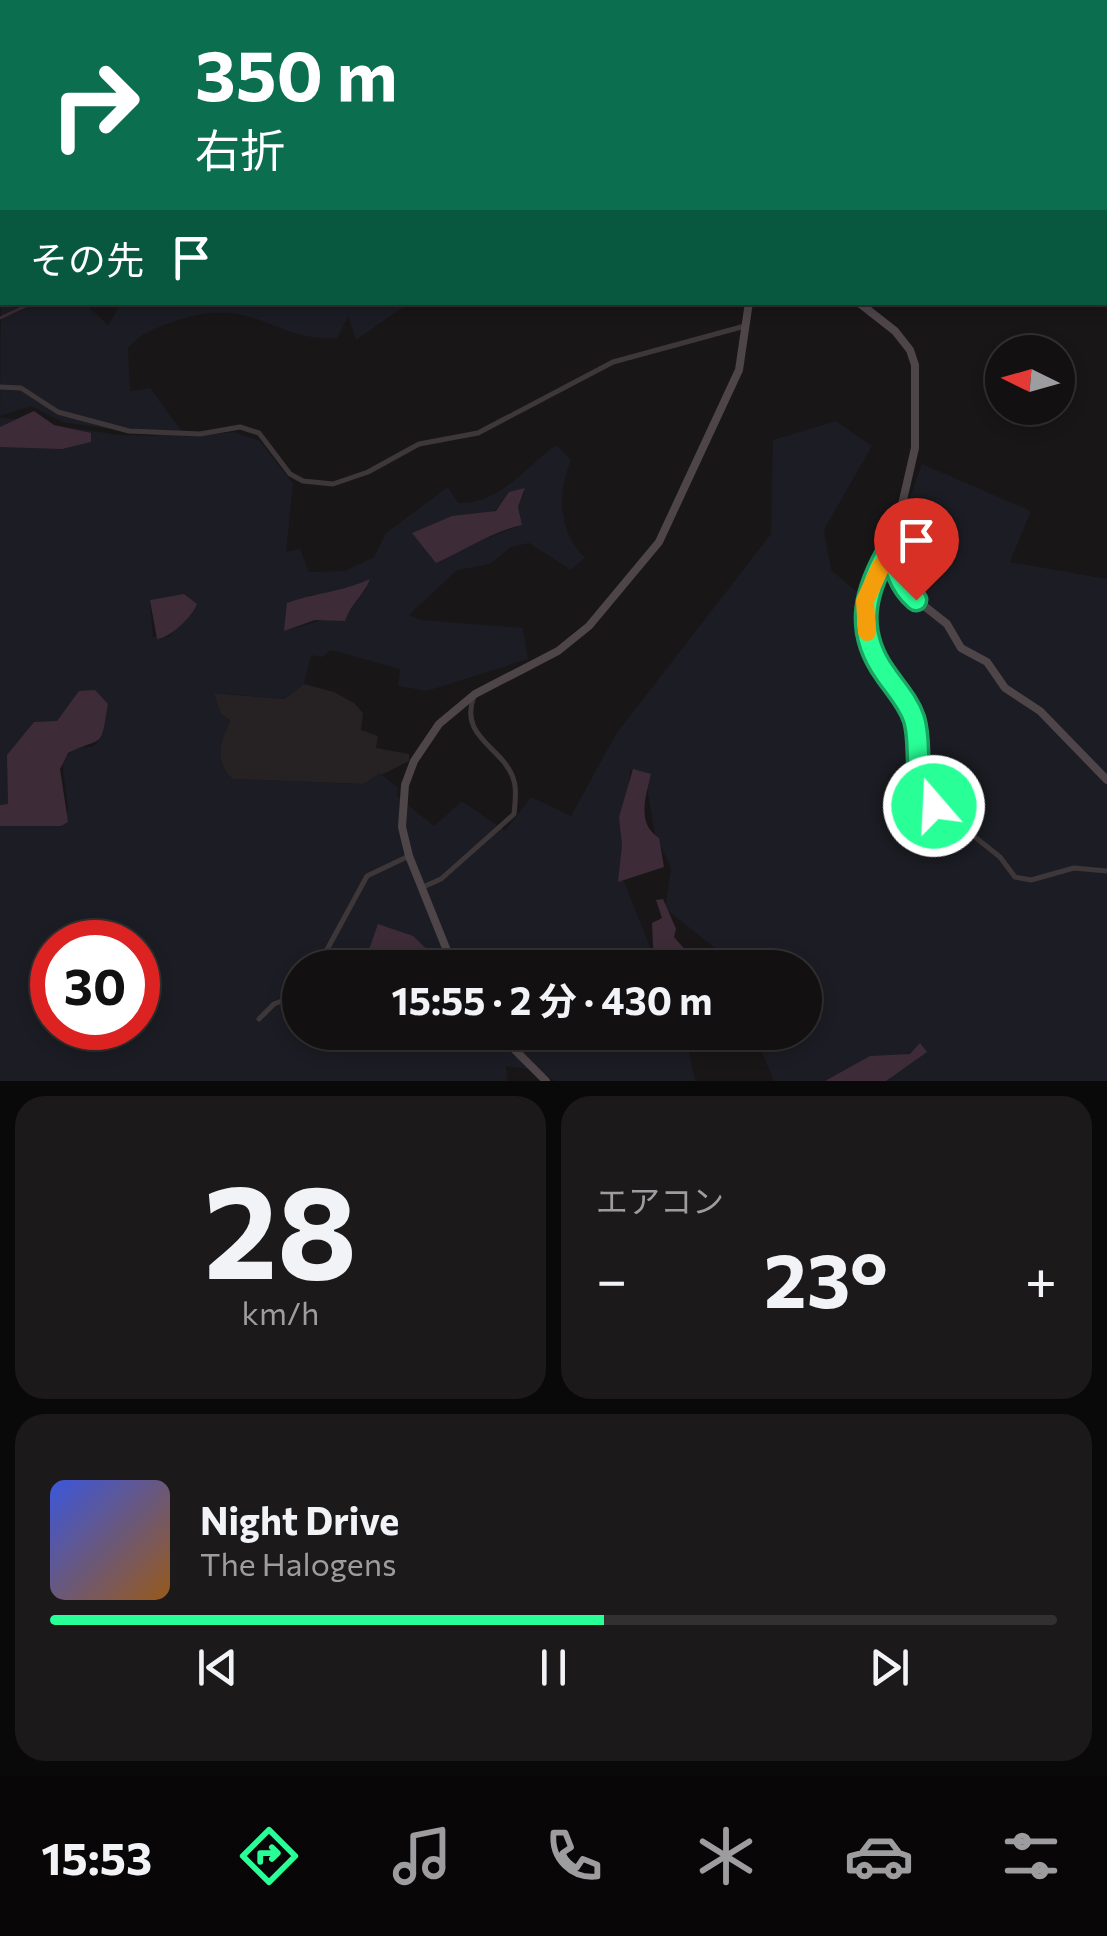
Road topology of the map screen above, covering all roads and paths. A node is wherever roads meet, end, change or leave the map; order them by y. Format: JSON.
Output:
{"nodes":[{"id":1,"x":750,"y":305,"type":"edge"},
{"id":2,"x":862,"y":305,"type":"edge"},
{"id":3,"x":746,"y":326,"type":"junction"},
{"id":4,"x":4,"y":387,"type":"edge"},
{"id":5,"x":892,"y":544,"type":"junction"},
{"id":6,"x":475,"y":694,"type":"junction"},
{"id":7,"x":1107,"y":780,"type":"edge"},
{"id":8,"x":409,"y":856,"type":"junction"},
{"id":9,"x":1107,"y":871,"type":"edge"},
{"id":10,"x":423,"y":887,"type":"junction"},
{"id":11,"x":327,"y":950,"type":"edge"},
{"id":12,"x":447,"y":950,"type":"edge"},
{"id":13,"x":282,"y":1001,"type":"edge"},
{"id":14,"x":259,"y":1019,"type":"dead end"},
{"id":15,"x":515,"y":1050,"type":"edge"},
{"id":16,"x":546,"y":1081,"type":"edge"}],
"edges":[{"from":1,"to":3,"type":"street"},
{"from":2,"to":5,"type":"street"},
{"from":3,"to":4,"type":"street"},
{"from":3,"to":6,"type":"street"},
{"from":5,"to":7,"type":"street"},
{"from":5,"to":9,"type":"street"},
{"from":6,"to":8,"type":"street"},
{"from":6,"to":10,"type":"street"},
{"from":8,"to":10,"type":"street"},
{"from":8,"to":11,"type":"street"},
{"from":10,"to":12,"type":"street"},
{"from":13,"to":14,"type":"street"},
{"from":15,"to":16,"type":"street"}]}
